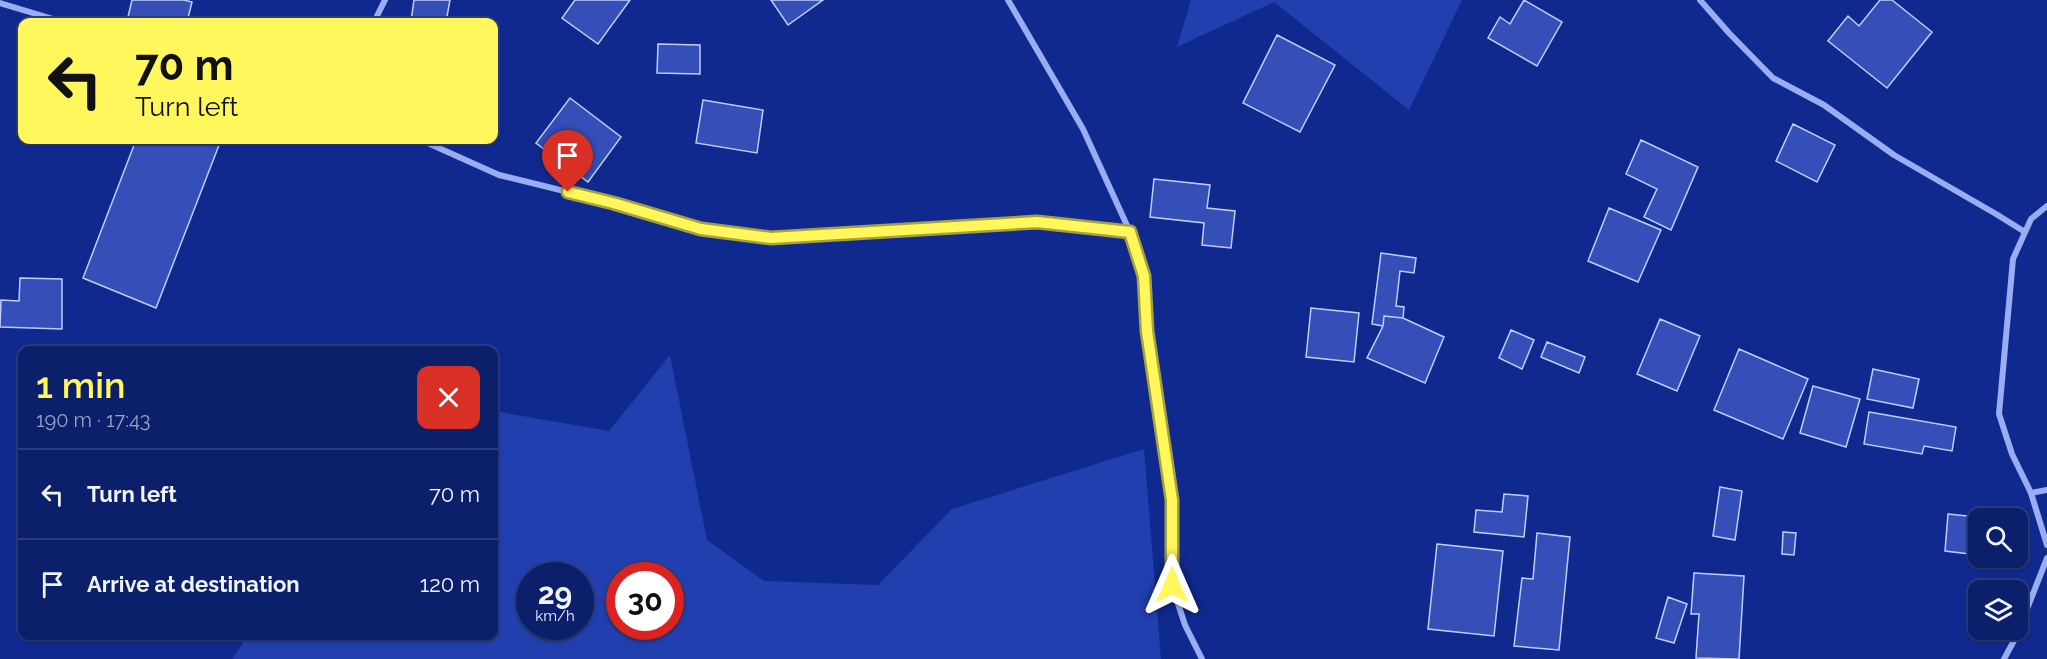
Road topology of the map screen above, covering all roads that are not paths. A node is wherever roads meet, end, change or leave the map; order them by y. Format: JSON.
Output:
{"nodes":[{"id":1,"x":385,"y":0,"type":"edge"},
{"id":2,"x":1008,"y":0,"type":"edge"},
{"id":3,"x":1700,"y":0,"type":"edge"},
{"id":4,"x":0,"y":3,"type":"edge"},
{"id":5,"x":50,"y":18,"type":"edge"},
{"id":6,"x":377,"y":18,"type":"edge"},
{"id":7,"x":429,"y":144,"type":"edge"},
{"id":8,"x":2047,"y":206,"type":"edge"},
{"id":9,"x":1130,"y":232,"type":"junction"},
{"id":10,"x":2025,"y":232,"type":"junction"},
{"id":11,"x":2047,"y":490,"type":"edge"},
{"id":12,"x":2031,"y":493,"type":"junction"},
{"id":13,"x":2047,"y":545,"type":"edge"},
{"id":14,"x":2047,"y":558,"type":"edge"},
{"id":15,"x":1202,"y":659,"type":"edge"},
{"id":16,"x":2004,"y":659,"type":"edge"}],
"edges":[{"from":1,"to":6,"type":"street"},
{"from":2,"to":9,"type":"street"},
{"from":3,"to":10,"type":"street"},
{"from":4,"to":5,"type":"street"},
{"from":7,"to":9,"type":"street"},
{"from":8,"to":10,"type":"street"},
{"from":9,"to":15,"type":"street"},
{"from":10,"to":12,"type":"street"},
{"from":11,"to":12,"type":"street"},
{"from":12,"to":13,"type":"street"},
{"from":14,"to":16,"type":"street"}]}
